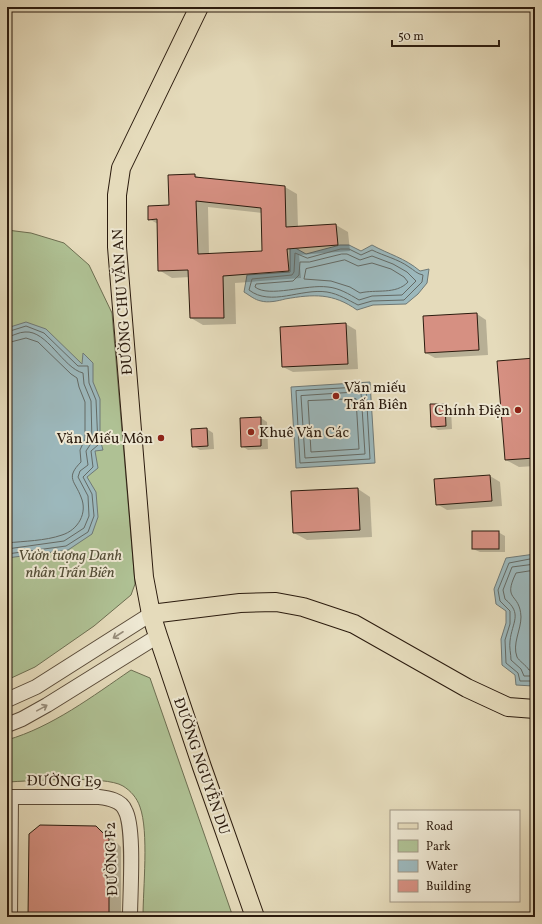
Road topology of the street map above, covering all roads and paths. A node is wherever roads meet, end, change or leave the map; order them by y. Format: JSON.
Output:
{"nodes":[{"id":1,"x":199,"y":7,"type":"edge"},
{"id":2,"x":151,"y":614,"type":"junction"},
{"id":3,"x":158,"y":636,"type":"junction"},
{"id":4,"x":7,"y":700,"type":"edge"},
{"id":5,"x":535,"y":709,"type":"edge"},
{"id":6,"x":7,"y":725,"type":"edge"},
{"id":7,"x":9,"y":797,"type":"edge"},
{"id":8,"x":118,"y":803,"type":"joint"},
{"id":9,"x":10,"y":917,"type":"edge"},
{"id":10,"x":130,"y":917,"type":"edge"},
{"id":11,"x":255,"y":917,"type":"edge"}],
"edges":[{"from":1,"to":2,"type":"main road","name":"ĐƯỜNG CHU VĂN AN"},
{"from":2,"to":3,"type":"main road","name":"ĐƯỜNG NGUYỄN DU"},
{"from":2,"to":4,"type":"street","one_way":true},
{"from":2,"to":5,"type":"main road"},
{"from":6,"to":3,"type":"street","one_way":true},
{"from":3,"to":11,"type":"main road","name":"ĐƯỜNG NGUYỄN DU"},
{"from":7,"to":8,"type":"street","name":"ĐƯỜNG E9"},
{"from":7,"to":9,"type":"street"},
{"from":8,"to":10,"type":"street","name":"ĐƯỜNG F2"}]}
